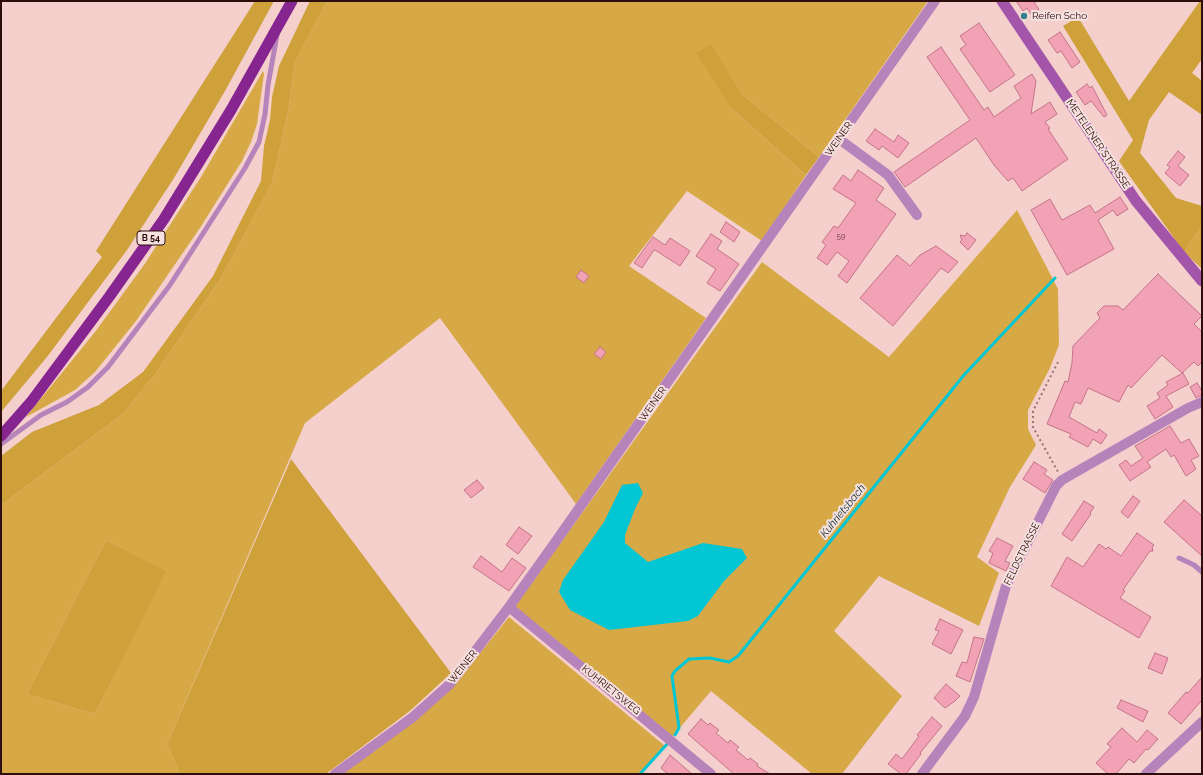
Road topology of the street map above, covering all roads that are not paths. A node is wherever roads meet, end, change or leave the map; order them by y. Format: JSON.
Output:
{"nodes":[{"id":1,"x":292,"y":1,"type":"edge"},
{"id":2,"x":935,"y":1,"type":"edge"},
{"id":3,"x":1002,"y":1,"type":"edge"},
{"id":4,"x":279,"y":25,"type":"junction"},
{"id":5,"x":839,"y":139,"type":"junction"},
{"id":6,"x":917,"y":215,"type":"dead end"},
{"id":7,"x":1202,"y":281,"type":"edge"},
{"id":8,"x":1202,"y":402,"type":"edge"},
{"id":9,"x":1,"y":436,"type":"edge"},
{"id":10,"x":1,"y":444,"type":"edge"},
{"id":11,"x":1179,"y":558,"type":"dead end"},
{"id":12,"x":1202,"y":572,"type":"edge"},
{"id":13,"x":509,"y":607,"type":"junction"},
{"id":14,"x":1202,"y":722,"type":"edge"},
{"id":15,"x":335,"y":774,"type":"edge"},
{"id":16,"x":711,"y":774,"type":"edge"},
{"id":17,"x":922,"y":774,"type":"edge"},
{"id":18,"x":1146,"y":774,"type":"edge"}],
"edges":[{"from":1,"to":4,"type":"highway","number":"B 54"},
{"from":2,"to":5,"type":"street","name":"WEINER"},
{"from":3,"to":7,"type":"main road","name":"METELENER STRASSE"},
{"from":4,"to":9,"type":"highway","number":"B 54"},
{"from":4,"to":10,"type":"lane"},
{"from":5,"to":6,"type":"street"},
{"from":5,"to":13,"type":"street","name":"WEINER"},
{"from":8,"to":17,"type":"street","name":"FELDSTRASSE"},
{"from":11,"to":12,"type":"lane"},
{"from":13,"to":15,"type":"street","name":"WEINER"},
{"from":13,"to":16,"type":"street","name":"KUHRIETSWEG"},
{"from":14,"to":18,"type":"street"}]}
